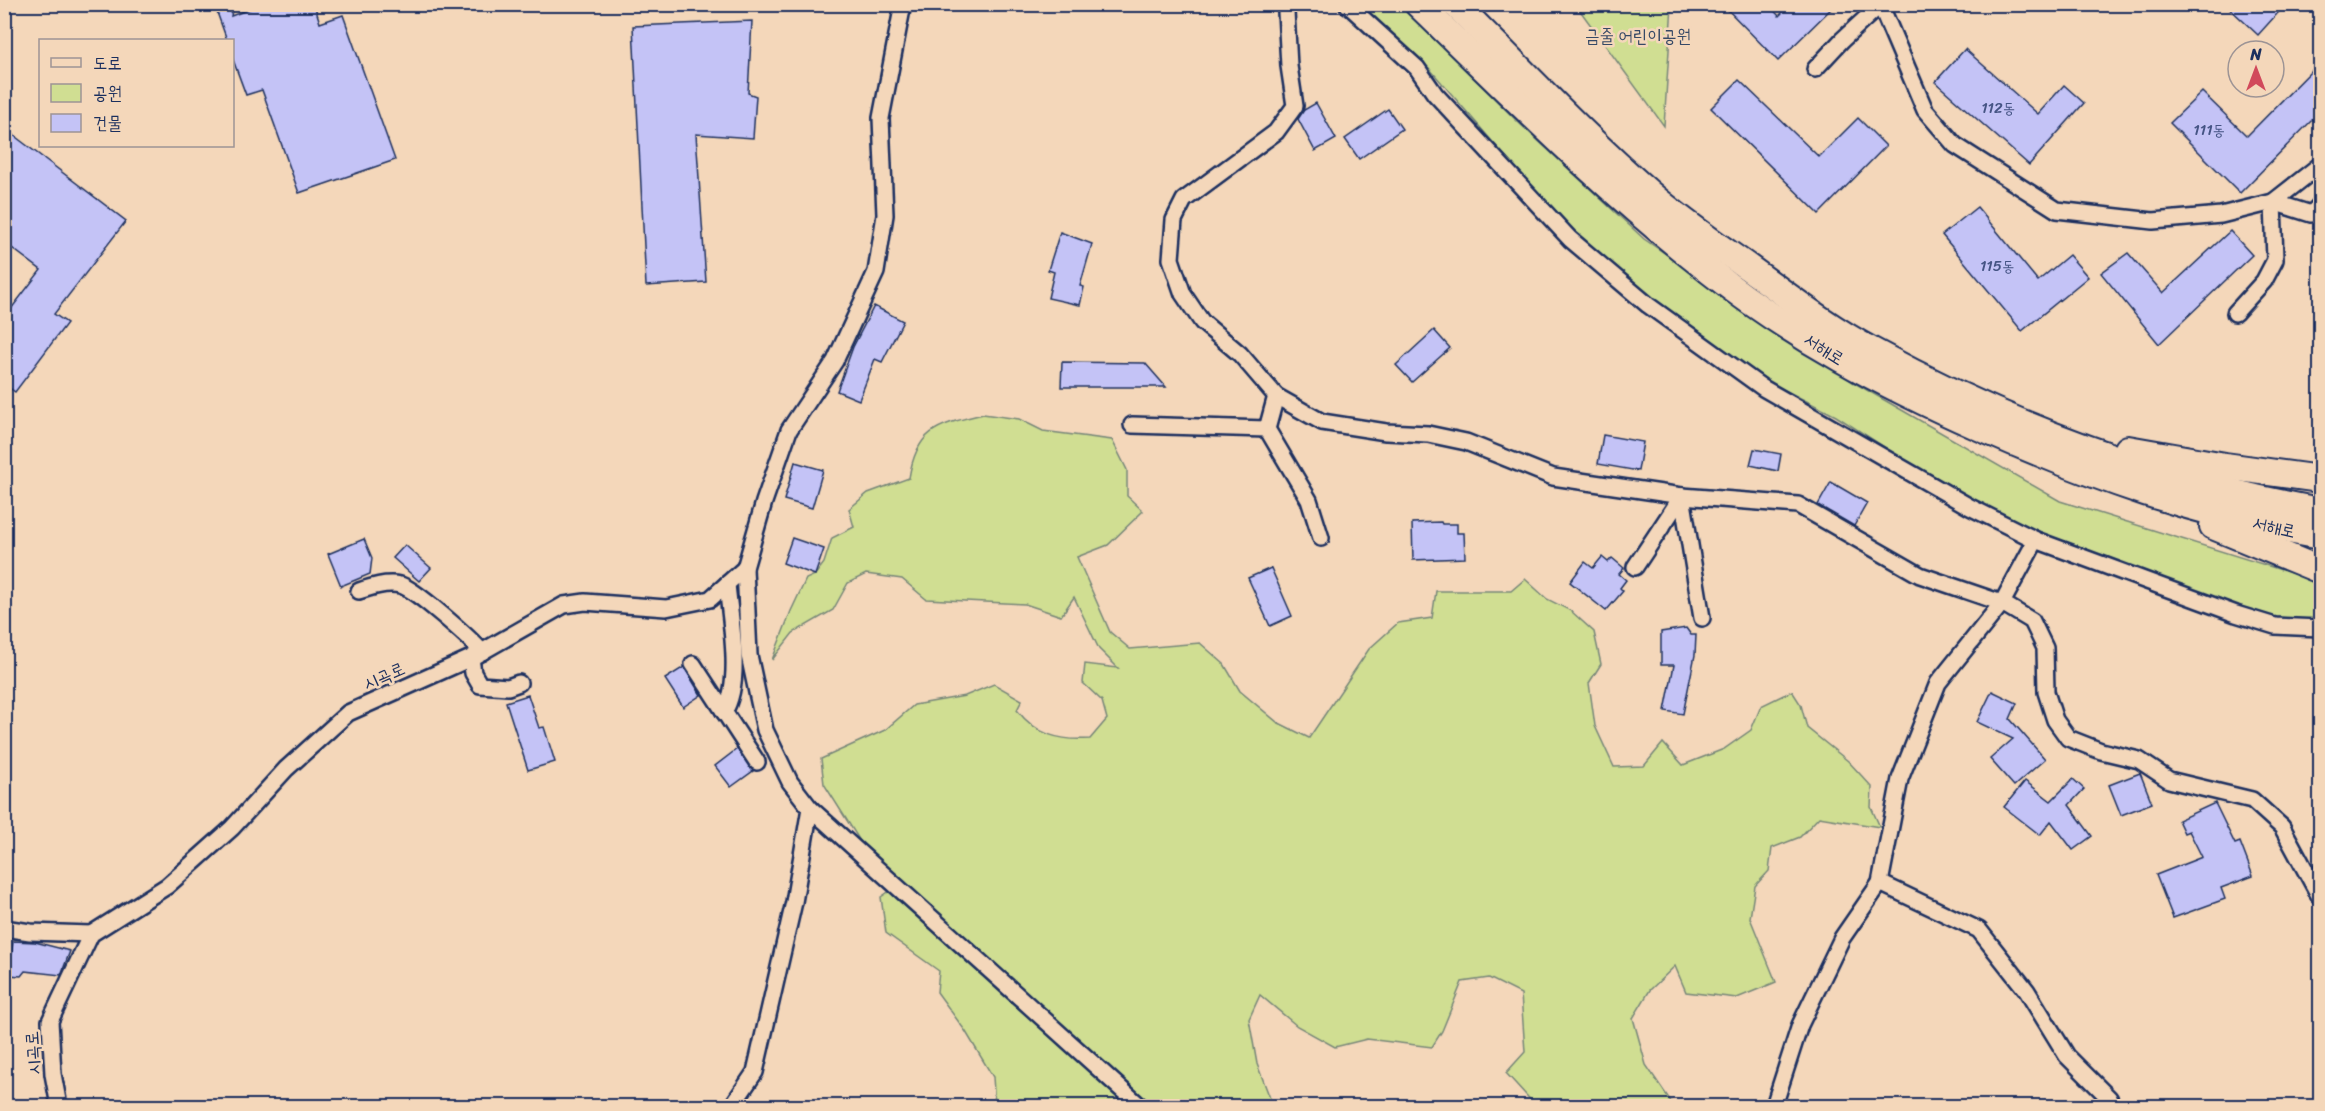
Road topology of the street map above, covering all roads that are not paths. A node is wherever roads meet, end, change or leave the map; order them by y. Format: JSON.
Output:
{"nodes":[{"id":1,"x":903,"y":4,"type":"edge"},
{"id":2,"x":1288,"y":4,"type":"edge"},
{"id":3,"x":1347,"y":4,"type":"edge"},
{"id":4,"x":1418,"y":4,"type":"edge"},
{"id":5,"x":1455,"y":4,"type":"edge"},
{"id":6,"x":1879,"y":5,"type":"edge"},
{"id":7,"x":1815,"y":69,"type":"dead end"},
{"id":8,"x":2320,"y":165,"type":"edge"},
{"id":9,"x":2273,"y":202,"type":"junction"},
{"id":10,"x":2320,"y":206,"type":"edge"},
{"id":11,"x":2235,"y":313,"type":"dead end"},
{"id":12,"x":1275,"y":396,"type":"junction"},
{"id":13,"x":1991,"y":409,"type":"junction"},
{"id":14,"x":1132,"y":425,"type":"dead end"},
{"id":15,"x":1267,"y":429,"type":"junction"},
{"id":16,"x":2077,"y":469,"type":"junction"},
{"id":17,"x":2320,"y":479,"type":"edge"},
{"id":18,"x":1682,"y":496,"type":"junction"},
{"id":19,"x":2320,"y":511,"type":"edge"},
{"id":20,"x":2320,"y":536,"type":"edge"},
{"id":21,"x":1321,"y":538,"type":"dead end"},
{"id":22,"x":2036,"y":540,"type":"junction"},
{"id":23,"x":1635,"y":567,"type":"dead end"},
{"id":24,"x":745,"y":568,"type":"junction"},
{"id":25,"x":2320,"y":570,"type":"edge"},
{"id":26,"x":727,"y":584,"type":"junction"},
{"id":27,"x":359,"y":591,"type":"dead end"},
{"id":28,"x":2002,"y":603,"type":"junction"},
{"id":29,"x":1702,"y":618,"type":"dead end"},
{"id":30,"x":2320,"y":628,"type":"edge"},
{"id":31,"x":477,"y":655,"type":"junction"},
{"id":32,"x":693,"y":664,"type":"dead end"},
{"id":33,"x":519,"y":683,"type":"dead end"},
{"id":34,"x":724,"y":712,"type":"junction"},
{"id":35,"x":757,"y":762,"type":"dead end"},
{"id":36,"x":810,"y":808,"type":"junction"},
{"id":37,"x":1880,"y":883,"type":"junction"},
{"id":38,"x":2320,"y":897,"type":"edge"},
{"id":39,"x":4,"y":928,"type":"edge"},
{"id":40,"x":91,"y":933,"type":"junction"},
{"id":41,"x":59,"y":1107,"type":"edge"},
{"id":42,"x":732,"y":1107,"type":"edge"},
{"id":43,"x":1140,"y":1107,"type":"edge"},
{"id":44,"x":1774,"y":1107,"type":"edge"},
{"id":45,"x":2113,"y":1107,"type":"edge"}],
"edges":[{"from":1,"to":24,"type":"street"},
{"from":2,"to":12,"type":"street"},
{"from":3,"to":22,"type":"street"},
{"from":4,"to":16,"type":"highway","name":"서해로"},
{"from":5,"to":13,"type":"highway","name":"서해로"},
{"from":6,"to":7,"type":"street"},
{"from":6,"to":9,"type":"street"},
{"from":8,"to":9,"type":"street"},
{"from":9,"to":10,"type":"street"},
{"from":9,"to":11,"type":"street"},
{"from":12,"to":15,"type":"street"},
{"from":12,"to":18,"type":"street"},
{"from":13,"to":17,"type":"highway"},
{"from":13,"to":19,"type":"highway","name":"서해로"},
{"from":14,"to":15,"type":"street"},
{"from":15,"to":21,"type":"street"},
{"from":16,"to":20,"type":"highway","name":"서해로"},
{"from":16,"to":25,"type":"highway"},
{"from":18,"to":23,"type":"street"},
{"from":18,"to":28,"type":"street"},
{"from":18,"to":29,"type":"street"},
{"from":22,"to":28,"type":"street"},
{"from":22,"to":30,"type":"street"},
{"from":24,"to":26,"type":"street","name":"시곡로"},
{"from":24,"to":36,"type":"street"},
{"from":26,"to":31,"type":"street","name":"시곡로"},
{"from":26,"to":34,"type":"street"},
{"from":27,"to":31,"type":"street"},
{"from":28,"to":37,"type":"street"},
{"from":28,"to":38,"type":"street"},
{"from":31,"to":33,"type":"street"},
{"from":31,"to":40,"type":"street","name":"시곡로"},
{"from":32,"to":34,"type":"street"},
{"from":34,"to":35,"type":"street"},
{"from":36,"to":42,"type":"street"},
{"from":36,"to":43,"type":"street"},
{"from":37,"to":44,"type":"street"},
{"from":37,"to":45,"type":"street"},
{"from":39,"to":40,"type":"street"},
{"from":40,"to":41,"type":"street","name":"시곡로"}]}
